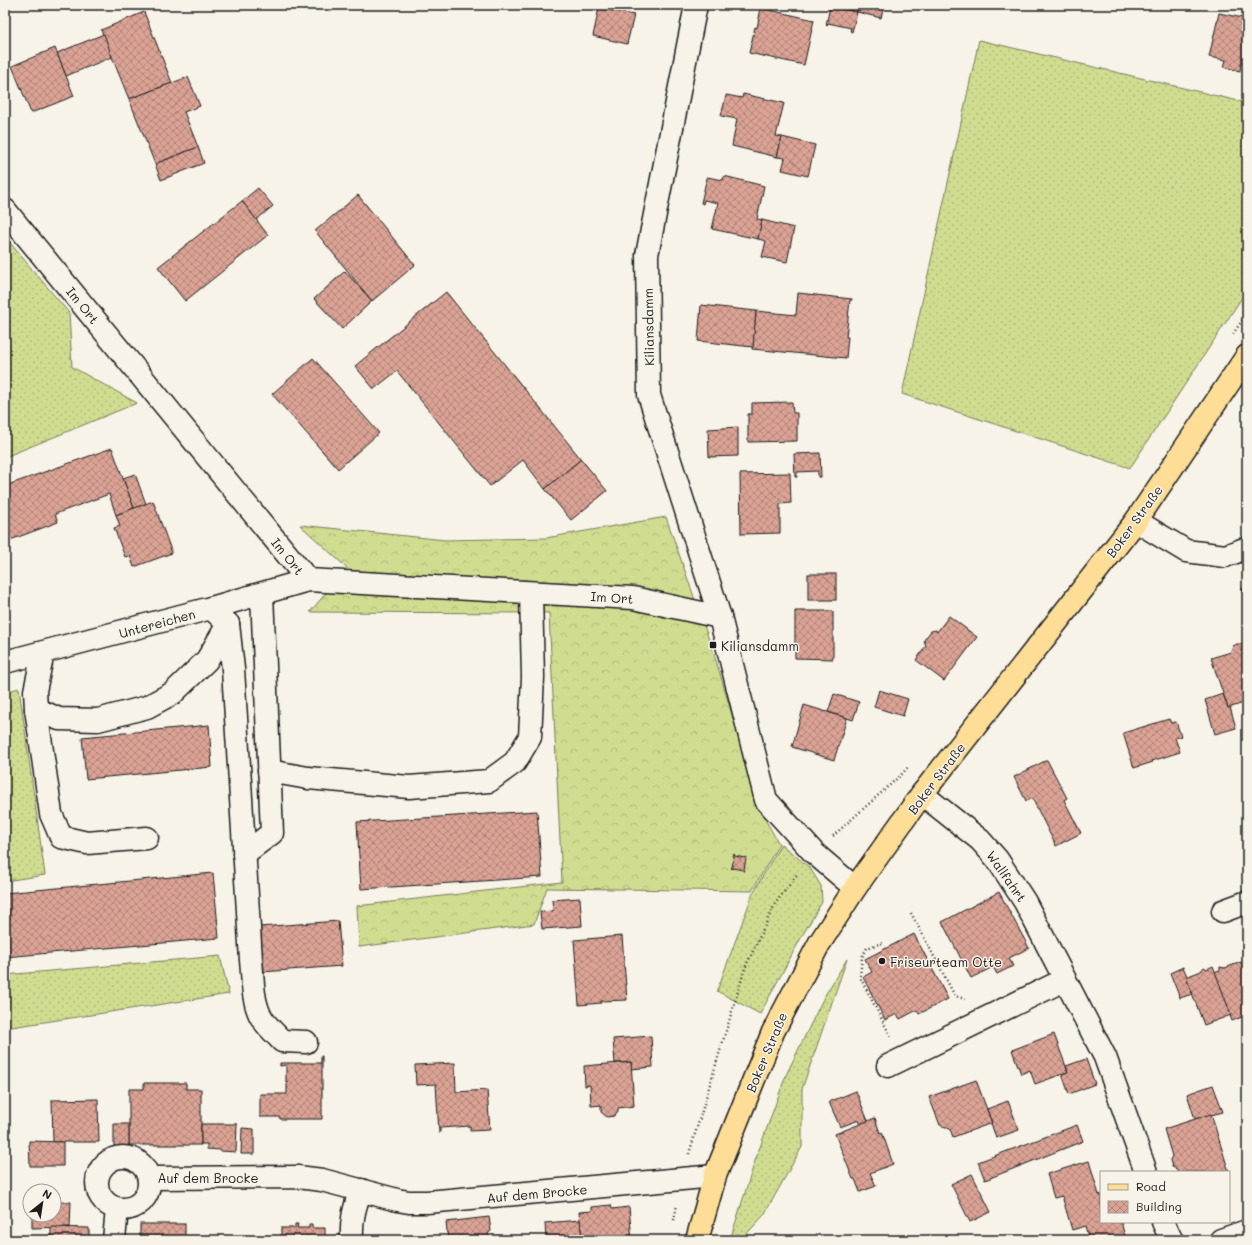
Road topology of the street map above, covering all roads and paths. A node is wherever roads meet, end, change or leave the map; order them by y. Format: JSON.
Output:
{"nodes":[{"id":1,"x":696,"y":5,"type":"edge"},
{"id":2,"x":5,"y":210,"type":"edge"},
{"id":3,"x":1247,"y":356,"type":"edge"},
{"id":4,"x":1136,"y":521,"type":"junction"},
{"id":5,"x":1247,"y":548,"type":"edge"},
{"id":6,"x":308,"y":580,"type":"junction"},
{"id":7,"x":531,"y":592,"type":"junction"},
{"id":8,"x":262,"y":594,"type":"junction"},
{"id":9,"x":212,"y":608,"type":"junction"},
{"id":10,"x":720,"y":617,"type":"junction"},
{"id":11,"x":228,"y":624,"type":"junction"},
{"id":12,"x":42,"y":653,"type":"junction"},
{"id":13,"x":5,"y":662,"type":"edge"},
{"id":14,"x":36,"y":709,"type":"junction"},
{"id":15,"x":269,"y":771,"type":"junction"},
{"id":16,"x":901,"y":775,"type":"dead end"},
{"id":17,"x":922,"y":794,"type":"junction"},
{"id":18,"x":147,"y":838,"type":"dead end"},
{"id":19,"x":814,"y":853,"type":"junction"},
{"id":20,"x":244,"y":854,"type":"junction"},
{"id":21,"x":856,"y":888,"type":"junction"},
{"id":22,"x":1247,"y":902,"type":"edge"},
{"id":23,"x":1223,"y":912,"type":"dead end"},
{"id":24,"x":911,"y":913,"type":"dead end"},
{"id":25,"x":882,"y":944,"type":"dead end"},
{"id":26,"x":1064,"y":980,"type":"junction"},
{"id":27,"x":977,"y":1022,"type":"junction"},
{"id":28,"x":306,"y":1042,"type":"dead end"},
{"id":29,"x":895,"y":1062,"type":"joint"},
{"id":30,"x":1146,"y":1171,"type":"edge"},
{"id":31,"x":715,"y":1176,"type":"junction"},
{"id":32,"x":149,"y":1178,"type":"junction"},
{"id":33,"x":681,"y":1180,"type":"junction"},
{"id":34,"x":361,"y":1190,"type":"junction"},
{"id":35,"x":117,"y":1209,"type":"junction"},
{"id":36,"x":1163,"y":1223,"type":"edge"},
{"id":37,"x":673,"y":1225,"type":"dead end"},
{"id":38,"x":1247,"y":1231,"type":"edge"},
{"id":39,"x":114,"y":1240,"type":"edge"},
{"id":40,"x":352,"y":1240,"type":"edge"},
{"id":41,"x":697,"y":1240,"type":"edge"},
{"id":42,"x":1172,"y":1240,"type":"edge"},
{"id":43,"x":1221,"y":1240,"type":"edge"}],
"edges":[{"from":1,"to":10,"type":"street","name":"Kiliansdamm"},
{"from":2,"to":6,"type":"street","name":"Im Ort"},
{"from":3,"to":4,"type":"main road","name":"Boker Straße"},
{"from":4,"to":5,"type":"street"},
{"from":4,"to":17,"type":"main road","name":"Boker Straße"},
{"from":6,"to":7,"type":"street","name":"Im Ort"},
{"from":6,"to":8,"type":"street","name":"Untereichen"},
{"from":7,"to":10,"type":"street","name":"Im Ort"},
{"from":7,"to":15,"type":"street"},
{"from":8,"to":9,"type":"street","name":"Untereichen"},
{"from":8,"to":15,"type":"street"},
{"from":9,"to":11,"type":"street"},
{"from":9,"to":12,"type":"street","name":"Untereichen"},
{"from":10,"to":19,"type":"street","name":"Kiliansdamm"},
{"from":11,"to":14,"type":"street"},
{"from":11,"to":20,"type":"street"},
{"from":12,"to":13,"type":"street","name":"Untereichen"},
{"from":12,"to":14,"type":"street"},
{"from":14,"to":18,"type":"street"},
{"from":15,"to":20,"type":"street"},
{"from":16,"to":19,"type":"path"},
{"from":17,"to":21,"type":"main road","name":"Boker Straße"},
{"from":17,"to":26,"type":"street","name":"Wallfahrt"},
{"from":19,"to":21,"type":"street","name":"Kiliansdamm"},
{"from":19,"to":33,"type":"path"},
{"from":20,"to":28,"type":"street"},
{"from":21,"to":31,"type":"main road","name":"Boker Straße"},
{"from":22,"to":23,"type":"street"},
{"from":24,"to":27,"type":"path"},
{"from":25,"to":29,"type":"path"},
{"from":26,"to":27,"type":"street"},
{"from":26,"to":30,"type":"street","name":"Wallfahrt"},
{"from":27,"to":29,"type":"street"},
{"from":31,"to":33,"type":"street","name":"Auf dem Brocke"},
{"from":31,"to":41,"type":"main road","name":"Boker Straße"},
{"from":32,"to":34,"type":"street","name":"Auf dem Brocke"},
{"from":32,"to":35,"type":"street","name":"Auf dem Brocke"},
{"from":32,"to":35,"type":"street","name":"Auf dem Brocke"},
{"from":33,"to":34,"type":"street","name":"Auf dem Brocke"},
{"from":33,"to":37,"type":"path"},
{"from":34,"to":40,"type":"street"},
{"from":35,"to":39,"type":"street"},
{"from":36,"to":42,"type":"street"},
{"from":38,"to":43,"type":"street"}]}
